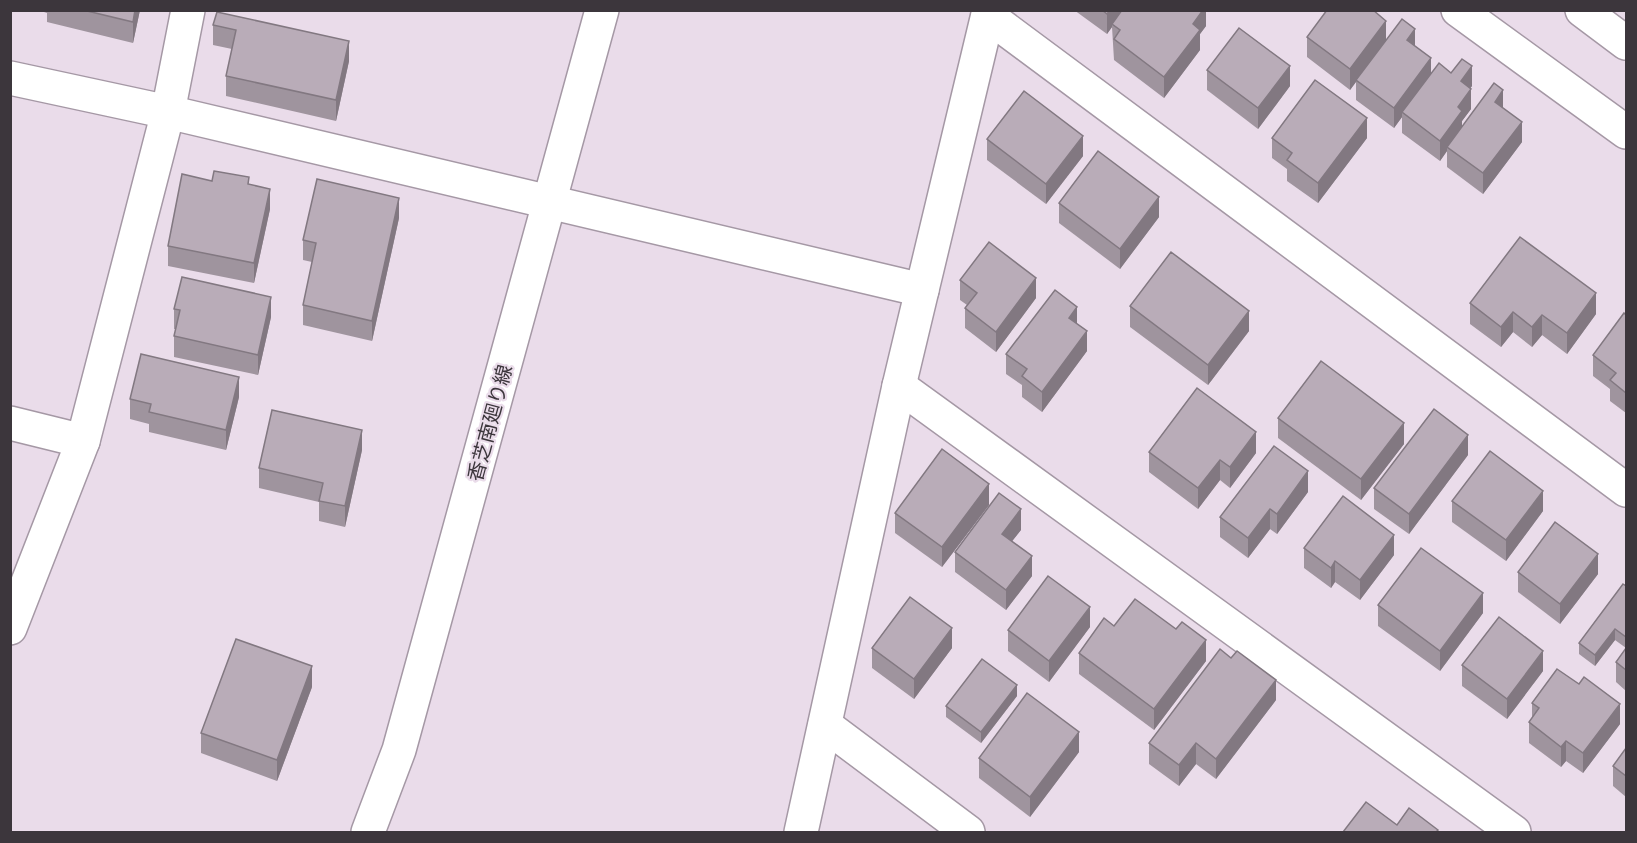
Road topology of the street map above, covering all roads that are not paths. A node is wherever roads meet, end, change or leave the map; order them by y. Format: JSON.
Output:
{"nodes":[{"id":1,"x":188,"y":10,"type":"edge"},
{"id":2,"x":602,"y":10,"type":"edge"},
{"id":3,"x":1458,"y":10,"type":"edge"},
{"id":4,"x":1582,"y":10,"type":"edge"},
{"id":5,"x":989,"y":13,"type":"edge"},
{"id":6,"x":1626,"y":43,"type":"edge"},
{"id":7,"x":10,"y":78,"type":"edge"},
{"id":8,"x":168,"y":112,"type":"junction"},
{"id":9,"x":1626,"y":132,"type":"edge"},
{"id":10,"x":551,"y":202,"type":"junction"},
{"id":11,"x":921,"y":290,"type":"junction"},
{"id":12,"x":899,"y":386,"type":"junction"},
{"id":13,"x":10,"y":423,"type":"edge"},
{"id":14,"x":83,"y":441,"type":"junction"},
{"id":15,"x":1626,"y":490,"type":"edge"},
{"id":16,"x":10,"y":628,"type":"edge"},
{"id":17,"x":825,"y":726,"type":"junction"},
{"id":18,"x":368,"y":832,"type":"edge"},
{"id":19,"x":801,"y":832,"type":"edge"},
{"id":20,"x":968,"y":832,"type":"edge"},
{"id":21,"x":1514,"y":832,"type":"edge"}],
"edges":[{"from":1,"to":8,"type":"street"},
{"from":2,"to":10,"type":"street","name":"香芝南廻り線"},
{"from":3,"to":9,"type":"street"},
{"from":4,"to":6,"type":"street"},
{"from":5,"to":11,"type":"street"},
{"from":5,"to":15,"type":"street"},
{"from":7,"to":8,"type":"street"},
{"from":8,"to":10,"type":"street"},
{"from":8,"to":14,"type":"street"},
{"from":10,"to":11,"type":"street"},
{"from":10,"to":18,"type":"street","name":"香芝南廻り線"},
{"from":11,"to":12,"type":"street"},
{"from":12,"to":17,"type":"street"},
{"from":12,"to":21,"type":"street"},
{"from":13,"to":14,"type":"street"},
{"from":14,"to":16,"type":"street"},
{"from":17,"to":19,"type":"street"},
{"from":17,"to":20,"type":"street"}]}
